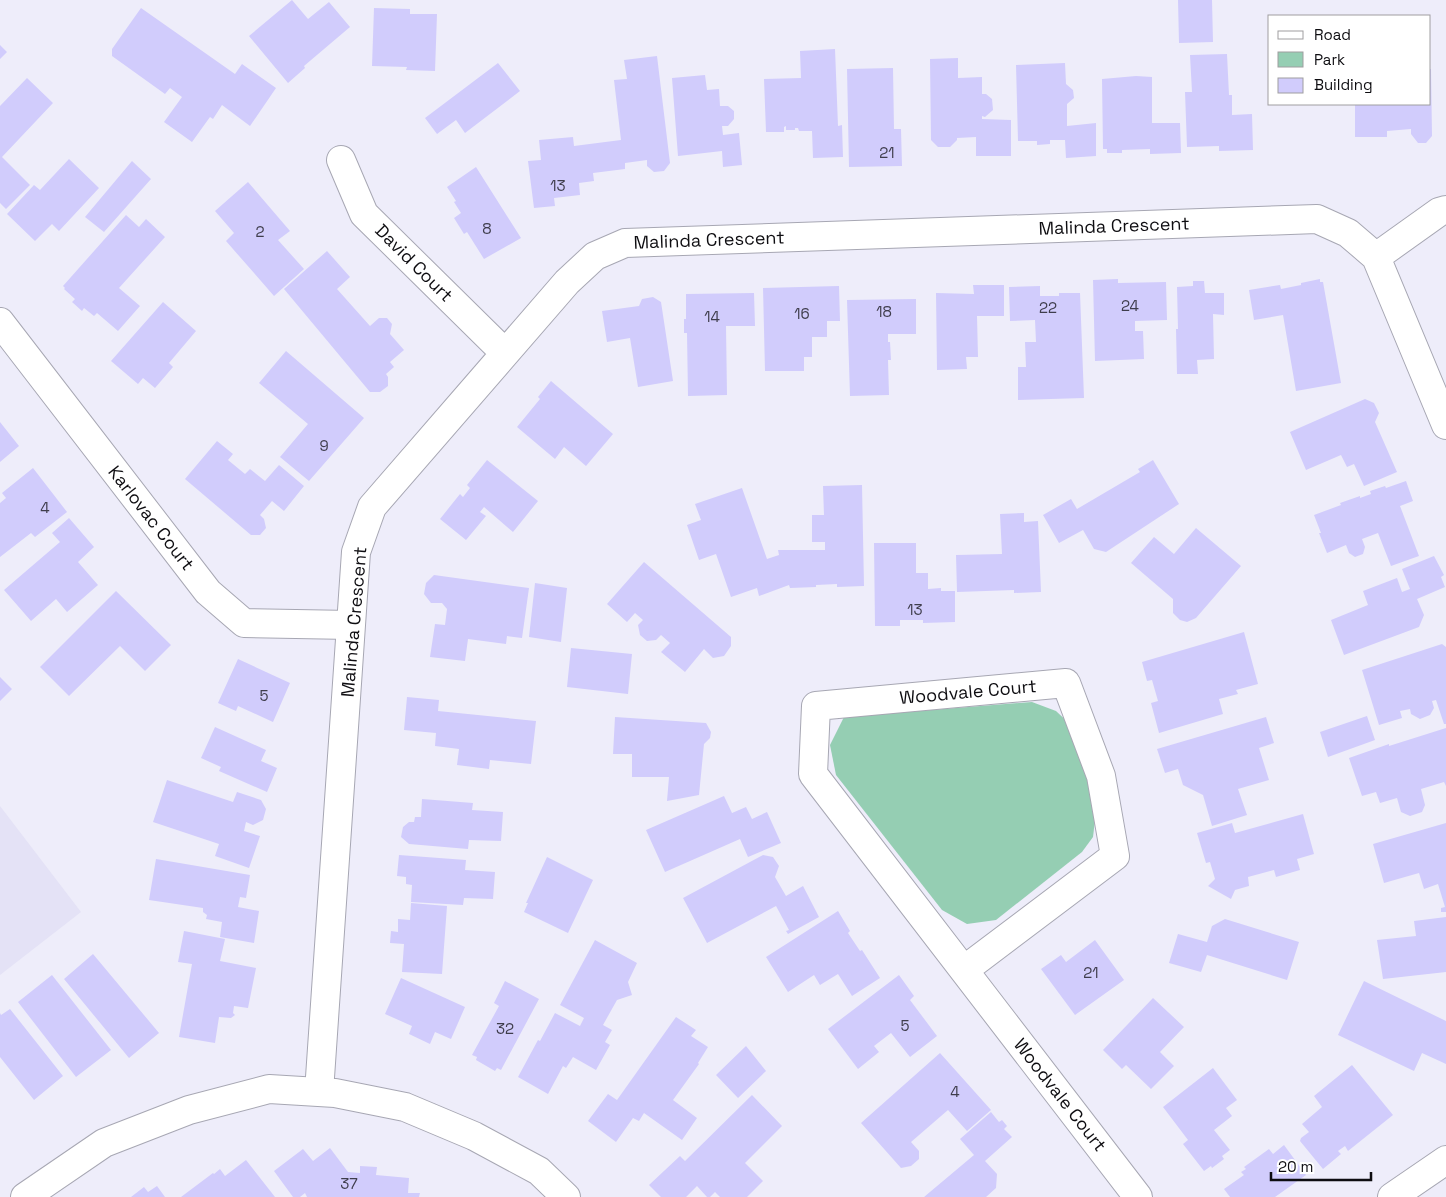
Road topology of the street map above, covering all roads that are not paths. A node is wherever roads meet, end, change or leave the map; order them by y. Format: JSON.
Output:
{"nodes":[{"id":1,"x":340,"y":160,"type":"dead end"},
{"id":2,"x":1446,"y":210,"type":"edge"},
{"id":3,"x":1376,"y":257,"type":"junction"},
{"id":4,"x":0,"y":322,"type":"edge"},
{"id":5,"x":505,"y":353,"type":"junction"},
{"id":6,"x":1446,"y":425,"type":"edge"},
{"id":7,"x":351,"y":625,"type":"junction"},
{"id":8,"x":964,"y":970,"type":"junction"},
{"id":9,"x":319,"y":1092,"type":"junction"},
{"id":10,"x":1446,"y":1160,"type":"edge"},
{"id":11,"x":25,"y":1197,"type":"edge"},
{"id":12,"x":566,"y":1197,"type":"edge"},
{"id":13,"x":1138,"y":1197,"type":"edge"},
{"id":14,"x":1392,"y":1197,"type":"edge"}],
"edges":[{"from":1,"to":5,"type":"street","name":"David Court"},
{"from":2,"to":3,"type":"street"},
{"from":3,"to":5,"type":"street","name":"Malinda Crescent"},
{"from":3,"to":6,"type":"street","name":"Malinda Crescent"},
{"from":4,"to":7,"type":"street","name":"Karlovac Court"},
{"from":5,"to":7,"type":"street","name":"Malinda Crescent"},
{"from":7,"to":9,"type":"street","name":"Malinda Crescent"},
{"from":8,"to":8,"type":"street","name":"Woodvale Court"},
{"from":8,"to":13,"type":"street","name":"Woodvale Court"},
{"from":9,"to":11,"type":"street"},
{"from":9,"to":12,"type":"street"},
{"from":10,"to":14,"type":"street"}]}
